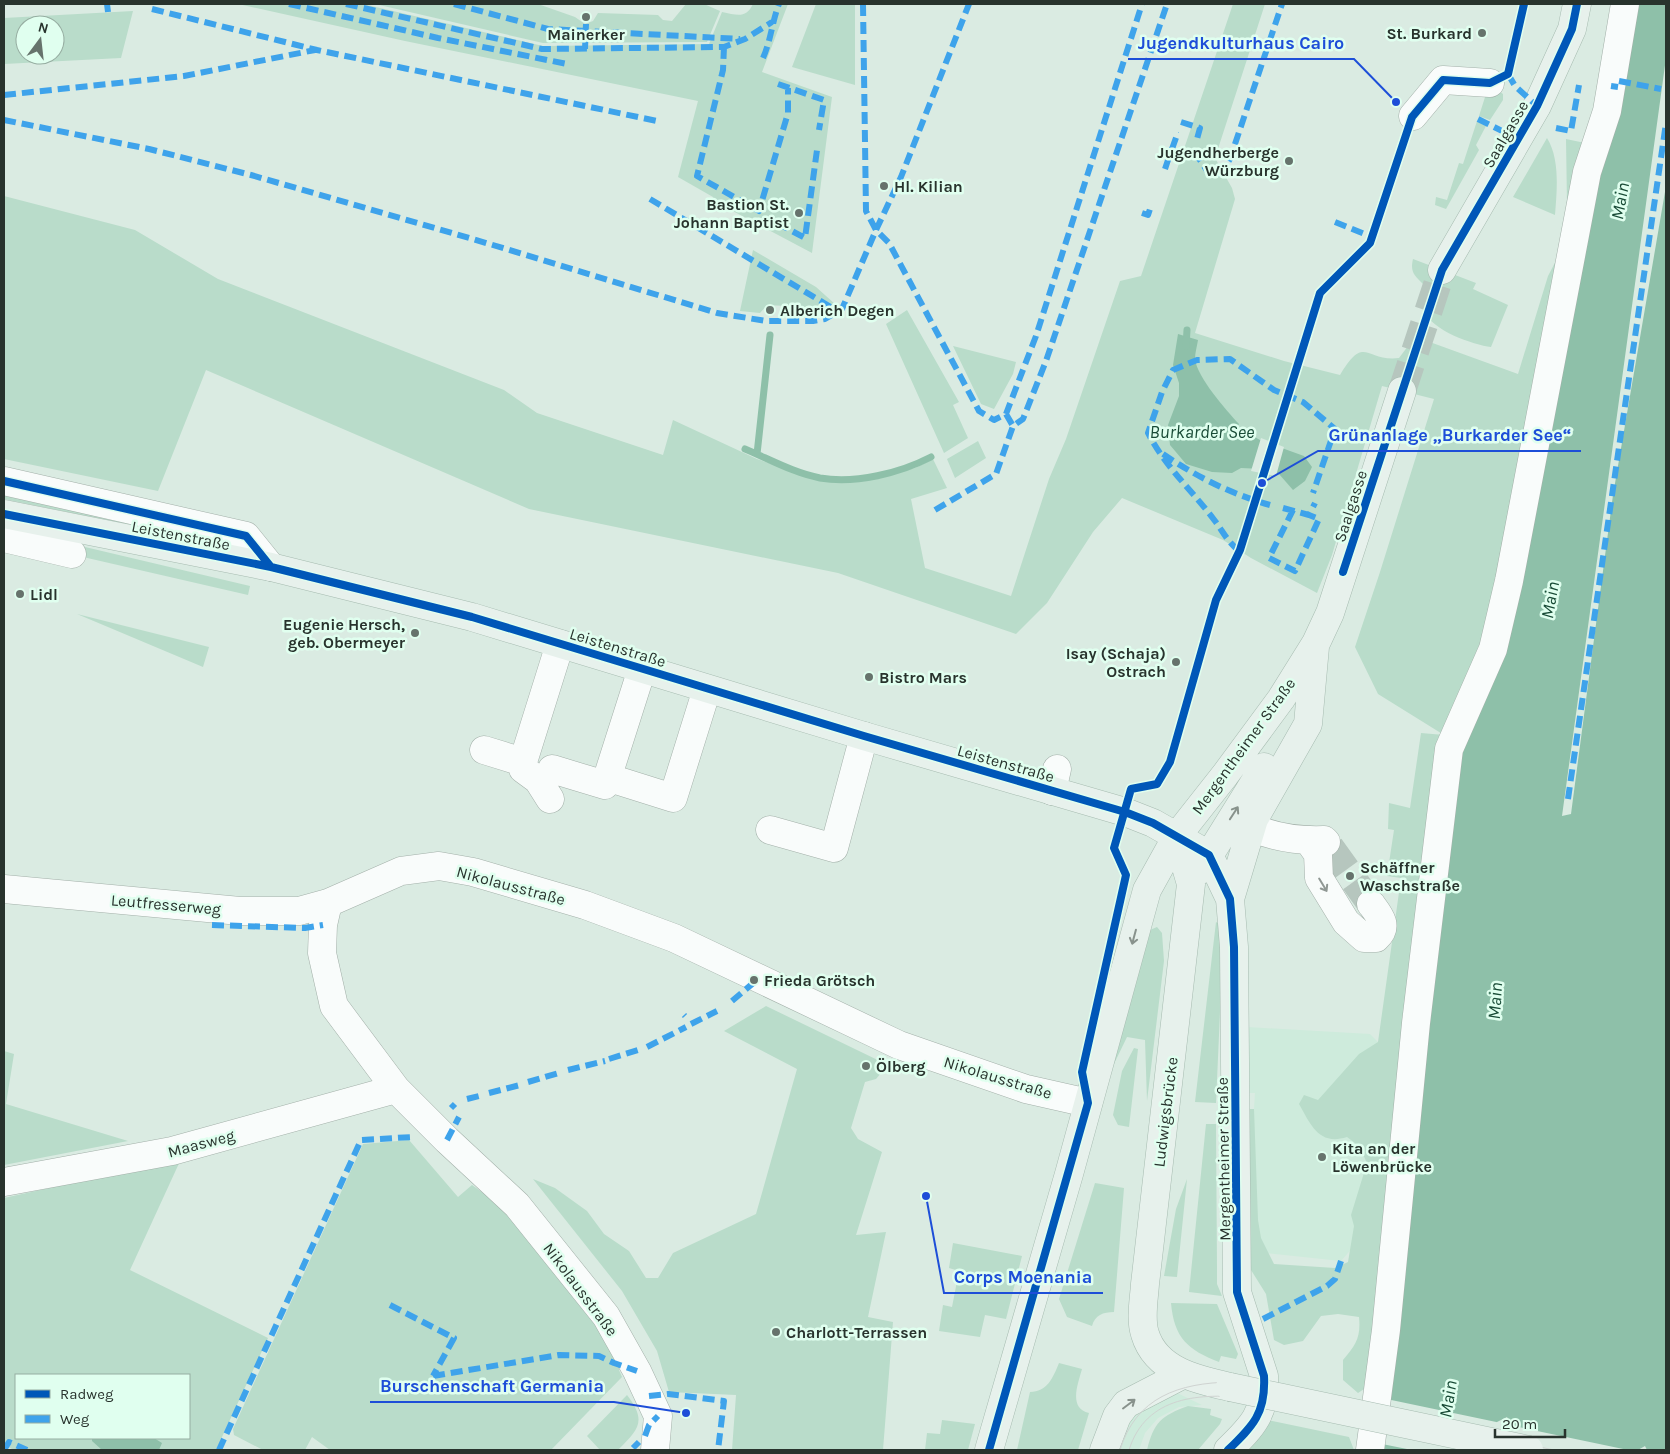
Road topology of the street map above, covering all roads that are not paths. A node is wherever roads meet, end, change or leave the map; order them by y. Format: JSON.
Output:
{"nodes":[{"id":1,"x":1577,"y":4,"type":"edge"},
{"id":2,"x":1625,"y":4,"type":"edge"},
{"id":3,"x":1490,"y":83,"type":"dead end"},
{"id":4,"x":1412,"y":116,"type":"dead end"},
{"id":5,"x":1442,"y":270,"type":"tunnel mouth"},
{"id":6,"x":1402,"y":391,"type":"tunnel mouth"},
{"id":7,"x":4,"y":481,"type":"edge"},
{"id":8,"x":4,"y":514,"type":"edge"},
{"id":9,"x":4,"y":538,"type":"edge"},
{"id":10,"x":72,"y":554,"type":"dead end"},
{"id":11,"x":272,"y":567,"type":"junction"},
{"id":12,"x":1316,"y":643,"type":"joint"},
{"id":13,"x":560,"y":644,"type":"junction"},
{"id":14,"x":642,"y":669,"type":"junction"},
{"id":15,"x":1307,"y":676,"type":"junction"},
{"id":16,"x":707,"y":688,"type":"junction"},
{"id":17,"x":864,"y":736,"type":"junction"},
{"id":18,"x":484,"y":750,"type":"dead end"},
{"id":19,"x":523,"y":762,"type":"junction"},
{"id":20,"x":552,"y":769,"type":"dead end"},
{"id":21,"x":619,"y":781,"type":"dead end"},
{"id":22,"x":550,"y":798,"type":"dead end"},
{"id":23,"x":1251,"y":827,"type":"junction"},
{"id":24,"x":770,"y":830,"type":"dead end"},
{"id":25,"x":1177,"y":836,"type":"junction"},
{"id":26,"x":1209,"y":855,"type":"junction"},
{"id":27,"x":1191,"y":884,"type":"junction"},
{"id":28,"x":4,"y":889,"type":"edge"},
{"id":29,"x":1230,"y":899,"type":"junction"},
{"id":30,"x":328,"y":903,"type":"junction"},
{"id":31,"x":1370,"y":904,"type":"tunnel mouth"},
{"id":32,"x":396,"y":1089,"type":"junction"},
{"id":33,"x":1088,"y":1103,"type":"junction"},
{"id":34,"x":4,"y":1182,"type":"edge"},
{"id":35,"x":1182,"y":1375,"type":"junction"},
{"id":36,"x":655,"y":1450,"type":"edge"},
{"id":37,"x":989,"y":1450,"type":"edge"},
{"id":38,"x":1104,"y":1450,"type":"edge"},
{"id":39,"x":1228,"y":1450,"type":"edge"},
{"id":40,"x":1370,"y":1450,"type":"edge"},
{"id":41,"x":1529,"y":1450,"type":"edge"}],
"edges":[{"from":1,"to":5,"type":"main road","name":"Saalgasse"},
{"from":2,"to":40,"type":"street"},
{"from":3,"to":4,"type":"street"},
{"from":6,"to":12,"type":"main road","name":"Saalgasse"},
{"from":7,"to":11,"type":"street"},
{"from":8,"to":11,"type":"main road","name":"Leistenstraße"},
{"from":9,"to":10,"type":"street"},
{"from":11,"to":13,"type":"main road","name":"Leistenstraße"},
{"from":12,"to":15,"type":"main road","name":"Mergentheimer Straße"},
{"from":13,"to":14,"type":"main road","name":"Leistenstraße"},
{"from":13,"to":19,"type":"street"},
{"from":14,"to":16,"type":"main road","name":"Leistenstraße"},
{"from":14,"to":20,"type":"street"},
{"from":15,"to":23,"type":"main road"},
{"from":15,"to":25,"type":"main road","name":"Mergentheimer Straße"},
{"from":26,"to":15,"type":"main road","name":"Mergentheimer Straße","one_way":true},
{"from":16,"to":17,"type":"main road","name":"Leistenstraße"},
{"from":16,"to":21,"type":"street"},
{"from":17,"to":24,"type":"street"},
{"from":17,"to":25,"type":"main road","name":"Leistenstraße"},
{"from":18,"to":19,"type":"street"},
{"from":19,"to":22,"type":"street"},
{"from":23,"to":29,"type":"main road"},
{"from":23,"to":31,"type":"street","one_way":true},
{"from":25,"to":26,"type":"main road","name":"Leistenstraße"},
{"from":25,"to":27,"type":"main road","name":"Ludwigsbrücke"},
{"from":25,"to":33,"type":"main road","name":"Mergentheimer Straße","one_way":true},
{"from":26,"to":27,"type":"main road","name":"Mergentheimer Straße"},
{"from":26,"to":29,"type":"main road","name":"Mergentheimer Straße"},
{"from":27,"to":35,"type":"main road","name":"Ludwigsbrücke"},
{"from":28,"to":30,"type":"street","name":"Leutfresserweg"},
{"from":29,"to":39,"type":"main road","name":"Mergentheimer Straße"},
{"from":30,"to":32,"type":"street","name":"Nikolausstraße"},
{"from":30,"to":33,"type":"street","name":"Nikolausstraße"},
{"from":32,"to":34,"type":"street","name":"Maasweg"},
{"from":32,"to":36,"type":"street","name":"Nikolausstraße"},
{"from":33,"to":37,"type":"main road","name":"Mergentheimer Straße"},
{"from":38,"to":35,"type":"main road","one_way":true},
{"from":35,"to":41,"type":"main road","name":"Ludwigsbrücke","bridge":true}]}
